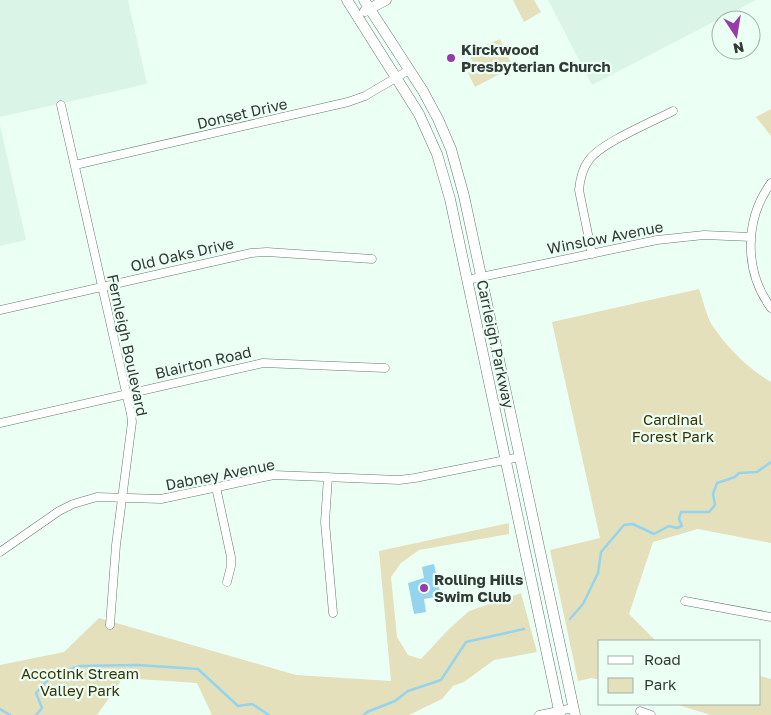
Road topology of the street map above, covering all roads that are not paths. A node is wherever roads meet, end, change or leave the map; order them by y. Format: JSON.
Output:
{"nodes":[{"id":1,"x":347,"y":0,"type":"edge"},
{"id":2,"x":386,"y":0,"type":"edge"},
{"id":3,"x":367,"y":4,"type":"edge"},
{"id":4,"x":357,"y":16,"type":"junction"},
{"id":5,"x":409,"y":70,"type":"junction"},
{"id":6,"x":396,"y":78,"type":"junction"},
{"id":7,"x":61,"y":105,"type":"dead end"},
{"id":8,"x":673,"y":112,"type":"dead end"},
{"id":9,"x":75,"y":165,"type":"junction"},
{"id":10,"x":771,"y":183,"type":"edge"},
{"id":11,"x":751,"y":237,"type":"junction"},
{"id":12,"x":592,"y":254,"type":"junction"},
{"id":13,"x":372,"y":259,"type":"dead end"},
{"id":14,"x":481,"y":277,"type":"junction"},
{"id":15,"x":467,"y":280,"type":"junction"},
{"id":16,"x":102,"y":286,"type":"junction"},
{"id":17,"x":771,"y":308,"type":"edge"},
{"id":18,"x":0,"y":310,"type":"edge"},
{"id":19,"x":385,"y":368,"type":"dead end"},
{"id":20,"x":127,"y":394,"type":"junction"},
{"id":21,"x":0,"y":423,"type":"edge"},
{"id":22,"x":520,"y":457,"type":"junction"},
{"id":23,"x":505,"y":460,"type":"junction"},
{"id":24,"x":328,"y":476,"type":"junction"},
{"id":25,"x":216,"y":487,"type":"junction"},
{"id":26,"x":122,"y":497,"type":"junction"},
{"id":27,"x":0,"y":552,"type":"edge"},
{"id":28,"x":227,"y":582,"type":"dead end"},
{"id":29,"x":685,"y":601,"type":"dead end"},
{"id":30,"x":333,"y":612,"type":"dead end"},
{"id":31,"x":771,"y":617,"type":"edge"},
{"id":32,"x":110,"y":625,"type":"dead end"},
{"id":33,"x":640,"y":711,"type":"dead end"},
{"id":34,"x":574,"y":712,"type":"edge"},
{"id":35,"x":560,"y":713,"type":"edge"},
{"id":36,"x":539,"y":715,"type":"edge"},
{"id":37,"x":651,"y":715,"type":"edge"}],
"edges":[{"from":1,"to":4,"type":"street","name":"Carrleigh Parkway"},
{"from":2,"to":3,"type":"street"},
{"from":3,"to":4,"type":"street"},
{"from":3,"to":5,"type":"street","name":"Carrleigh Parkway"},
{"from":4,"to":6,"type":"street","name":"Carrleigh Parkway"},
{"from":5,"to":6,"type":"street","name":"Donset Drive"},
{"from":5,"to":14,"type":"street","name":"Carrleigh Parkway"},
{"from":6,"to":9,"type":"street","name":"Donset Drive"},
{"from":6,"to":15,"type":"street","name":"Carrleigh Parkway"},
{"from":7,"to":9,"type":"street","name":"Fernleigh Boulevard"},
{"from":8,"to":12,"type":"street"},
{"from":9,"to":16,"type":"street","name":"Fernleigh Boulevard"},
{"from":10,"to":11,"type":"street"},
{"from":11,"to":12,"type":"street","name":"Winslow Avenue"},
{"from":11,"to":17,"type":"street"},
{"from":12,"to":14,"type":"street","name":"Winslow Avenue"},
{"from":13,"to":16,"type":"street","name":"Old Oaks Drive"},
{"from":14,"to":15,"type":"street","name":"Winslow Avenue"},
{"from":14,"to":22,"type":"street","name":"Carrleigh Parkway"},
{"from":15,"to":23,"type":"street","name":"Carrleigh Parkway"},
{"from":16,"to":18,"type":"street","name":"Old Oaks Drive"},
{"from":16,"to":20,"type":"street","name":"Fernleigh Boulevard"},
{"from":19,"to":20,"type":"street","name":"Blairton Road"},
{"from":20,"to":21,"type":"street","name":"Blairton Road"},
{"from":20,"to":26,"type":"street","name":"Fernleigh Boulevard"},
{"from":22,"to":23,"type":"street","name":"Dabney Avenue"},
{"from":22,"to":34,"type":"street","name":"Carrleigh Parkway"},
{"from":23,"to":24,"type":"street","name":"Dabney Avenue"},
{"from":23,"to":35,"type":"street","name":"Carrleigh Parkway"},
{"from":24,"to":25,"type":"street","name":"Dabney Avenue"},
{"from":24,"to":30,"type":"street"},
{"from":25,"to":26,"type":"street","name":"Dabney Avenue"},
{"from":25,"to":28,"type":"street"},
{"from":26,"to":27,"type":"street","name":"Dabney Avenue"},
{"from":26,"to":32,"type":"street","name":"Fernleigh Boulevard"},
{"from":29,"to":31,"type":"street"},
{"from":33,"to":37,"type":"street"},
{"from":34,"to":35,"type":"street"},
{"from":35,"to":36,"type":"street"}]}
